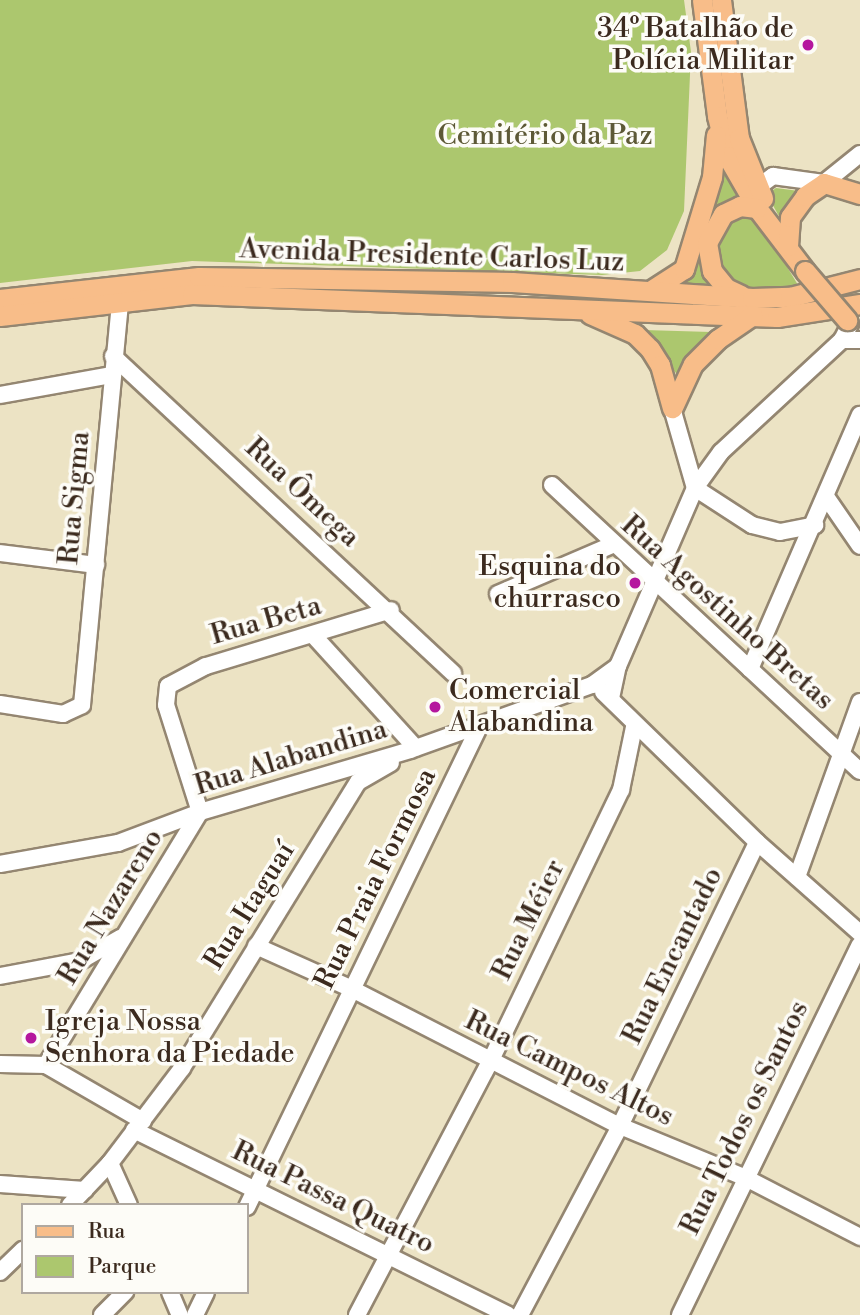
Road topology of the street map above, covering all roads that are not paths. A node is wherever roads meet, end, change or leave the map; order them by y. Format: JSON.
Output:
{"nodes":[{"id":1,"x":702,"y":0,"type":"edge"},
{"id":2,"x":721,"y":0,"type":"edge"},
{"id":3,"x":717,"y":116,"type":"junction"},
{"id":4,"x":860,"y":155,"type":"edge"},
{"id":5,"x":824,"y":183,"type":"junction"},
{"id":6,"x":758,"y":187,"type":"junction"},
{"id":7,"x":860,"y":194,"type":"edge"},
{"id":8,"x":757,"y":208,"type":"junction"},
{"id":9,"x":788,"y":246,"type":"junction"},
{"id":10,"x":860,"y":279,"type":"edge"},
{"id":11,"x":651,"y":290,"type":"junction"},
{"id":12,"x":121,"y":293,"type":"junction"},
{"id":13,"x":0,"y":299,"type":"edge"},
{"id":14,"x":860,"y":304,"type":"edge"},
{"id":15,"x":566,"y":307,"type":"junction"},
{"id":16,"x":753,"y":307,"type":"junction"},
{"id":17,"x":0,"y":316,"type":"edge"},
{"id":18,"x":852,"y":333,"type":"edge"},
{"id":19,"x":113,"y":356,"type":"junction"},
{"id":20,"x":111,"y":375,"type":"junction"},
{"id":21,"x":0,"y":395,"type":"edge"},
{"id":22,"x":672,"y":408,"type":"junction"},
{"id":23,"x":860,"y":416,"type":"edge"},
{"id":24,"x":695,"y":488,"type":"junction"},
{"id":25,"x":555,"y":489,"type":"dead end"},
{"id":26,"x":827,"y":498,"type":"junction"},
{"id":27,"x":815,"y":525,"type":"junction"},
{"id":28,"x":612,"y":545,"type":"junction"},
{"id":29,"x":860,"y":545,"type":"edge"},
{"id":30,"x":0,"y":553,"type":"edge"},
{"id":31,"x":96,"y":565,"type":"junction"},
{"id":32,"x":654,"y":584,"type":"junction"},
{"id":33,"x":498,"y":594,"type":"dead end"},
{"id":34,"x":391,"y":610,"type":"junction"},
{"id":35,"x":314,"y":636,"type":"junction"},
{"id":36,"x":618,"y":666,"type":"junction"},
{"id":37,"x":750,"y":669,"type":"junction"},
{"id":38,"x":453,"y":673,"type":"dead end"},
{"id":39,"x":592,"y":685,"type":"junction"},
{"id":40,"x":611,"y":698,"type":"junction"},
{"id":41,"x":860,"y":702,"type":"edge"},
{"id":42,"x":0,"y":704,"type":"edge"},
{"id":43,"x":480,"y":725,"type":"junction"},
{"id":44,"x":634,"y":727,"type":"junction"},
{"id":45,"x":413,"y":749,"type":"junction"},
{"id":46,"x":840,"y":751,"type":"junction"},
{"id":47,"x":860,"y":771,"type":"edge"},
{"id":48,"x":200,"y":812,"type":"junction"},
{"id":49,"x":757,"y":842,"type":"junction"},
{"id":50,"x":0,"y":864,"type":"edge"},
{"id":51,"x":797,"y":877,"type":"junction"},
{"id":52,"x":860,"y":933,"type":"edge"},
{"id":53,"x":122,"y":937,"type":"junction"},
{"id":54,"x":860,"y":945,"type":"edge"},
{"id":55,"x":256,"y":946,"type":"junction"},
{"id":56,"x":0,"y":976,"type":"edge"},
{"id":57,"x":352,"y":989,"type":"junction"},
{"id":58,"x":490,"y":1062,"type":"junction"},
{"id":59,"x":0,"y":1064,"type":"edge"},
{"id":60,"x":46,"y":1065,"type":"junction"},
{"id":61,"x":138,"y":1126,"type":"junction"},
{"id":62,"x":620,"y":1126,"type":"junction"},
{"id":63,"x":110,"y":1163,"type":"junction"},
{"id":64,"x":744,"y":1177,"type":"junction"},
{"id":65,"x":0,"y":1184,"type":"edge"},
{"id":66,"x":256,"y":1189,"type":"junction"},
{"id":67,"x":85,"y":1190,"type":"junction"},
{"id":68,"x":72,"y":1203,"type":"edge"},
{"id":69,"x":128,"y":1203,"type":"edge"},
{"id":70,"x":248,"y":1205,"type":"edge"},
{"id":71,"x":860,"y":1237,"type":"edge"},
{"id":72,"x":21,"y":1252,"type":"edge"},
{"id":73,"x":387,"y":1252,"type":"junction"},
{"id":74,"x":0,"y":1272,"type":"edge"},
{"id":75,"x":123,"y":1294,"type":"edge"},
{"id":76,"x":171,"y":1294,"type":"edge"},
{"id":77,"x":205,"y":1294,"type":"edge"},
{"id":78,"x":102,"y":1315,"type":"edge"},
{"id":79,"x":180,"y":1315,"type":"edge"},
{"id":80,"x":195,"y":1315,"type":"edge"},
{"id":81,"x":357,"y":1315,"type":"edge"},
{"id":82,"x":508,"y":1315,"type":"edge"},
{"id":83,"x":520,"y":1315,"type":"edge"},
{"id":84,"x":680,"y":1315,"type":"edge"}],
"edges":[{"from":1,"to":3,"type":"main road"},
{"from":2,"to":6,"type":"main road"},
{"from":3,"to":8,"type":"main road"},
{"from":3,"to":11,"type":"main road"},
{"from":4,"to":5,"type":"street"},
{"from":5,"to":6,"type":"street"},
{"from":5,"to":7,"type":"main road"},
{"from":5,"to":9,"type":"main road"},
{"from":6,"to":9,"type":"main road"},
{"from":8,"to":9,"type":"main road"},
{"from":8,"to":16,"type":"main road"},
{"from":9,"to":18,"type":"main road","bridge":true},
{"from":10,"to":16,"type":"main road","name":"Avenida Presidente Carlos Luz"},
{"from":11,"to":12,"type":"main road","name":"Avenida Presidente Carlos Luz"},
{"from":11,"to":16,"type":"main road","name":"Avenida Presidente Carlos Luz"},
{"from":12,"to":13,"type":"main road","name":"Avenida Presidente Carlos Luz"},
{"from":12,"to":15,"type":"main road","name":"Avenida Presidente Carlos Luz"},
{"from":12,"to":17,"type":"main road","name":"Avenida Presidente Carlos Luz"},
{"from":12,"to":19,"type":"street","name":"Rua Sigma"},
{"from":14,"to":16,"type":"main road","name":"Avenida Presidente Carlos Luz"},
{"from":15,"to":16,"type":"main road","name":"Avenida Presidente Carlos Luz"},
{"from":15,"to":22,"type":"main road"},
{"from":16,"to":22,"type":"main road"},
{"from":18,"to":24,"type":"street"},
{"from":19,"to":20,"type":"street","name":"Rua Sigma"},
{"from":19,"to":34,"type":"street","name":"Rua Ômega"},
{"from":20,"to":21,"type":"street"},
{"from":20,"to":31,"type":"street","name":"Rua Sigma"},
{"from":22,"to":24,"type":"street"},
{"from":23,"to":26,"type":"street"},
{"from":24,"to":27,"type":"street"},
{"from":24,"to":32,"type":"street"},
{"from":25,"to":28,"type":"street","name":"Rua Agostinho Bretas"},
{"from":26,"to":27,"type":"street"},
{"from":26,"to":29,"type":"street"},
{"from":27,"to":37,"type":"street"},
{"from":28,"to":32,"type":"street","name":"Rua Agostinho Bretas"},
{"from":28,"to":33,"type":"street"},
{"from":30,"to":31,"type":"street"},
{"from":31,"to":42,"type":"street","name":"Rua Sigma"},
{"from":32,"to":36,"type":"street"},
{"from":32,"to":37,"type":"street","name":"Rua Agostinho Bretas"},
{"from":34,"to":35,"type":"street","name":"Rua Beta"},
{"from":34,"to":38,"type":"street","name":"Rua Ômega"},
{"from":35,"to":45,"type":"street"},
{"from":35,"to":48,"type":"street","name":"Rua Beta"},
{"from":36,"to":39,"type":"street","name":"Rua Alabandina"},
{"from":36,"to":40,"type":"street"},
{"from":37,"to":46,"type":"street","name":"Rua Agostinho Bretas"},
{"from":39,"to":40,"type":"street"},
{"from":39,"to":43,"type":"street","name":"Rua Alabandina"},
{"from":40,"to":44,"type":"street"},
{"from":41,"to":46,"type":"street"},
{"from":43,"to":45,"type":"street","name":"Rua Alabandina"},
{"from":43,"to":57,"type":"street","name":"Rua Praia Formosa"},
{"from":44,"to":49,"type":"street"},
{"from":44,"to":58,"type":"street","name":"Rua Méier"},
{"from":45,"to":48,"type":"street","name":"Rua Alabandina"},
{"from":45,"to":55,"type":"street","name":"Rua Itaguaí"},
{"from":46,"to":47,"type":"street","name":"Rua Agostinho Bretas"},
{"from":46,"to":51,"type":"street"},
{"from":48,"to":50,"type":"street","name":"Rua Alabandina"},
{"from":48,"to":53,"type":"street","name":"Rua Nazareno"},
{"from":49,"to":51,"type":"street"},
{"from":49,"to":62,"type":"street","name":"Rua Encantado"},
{"from":51,"to":52,"type":"street"},
{"from":53,"to":56,"type":"street"},
{"from":53,"to":60,"type":"street","name":"Rua Nazareno"},
{"from":54,"to":64,"type":"street","name":"Rua Todos os Santos"},
{"from":55,"to":57,"type":"street","name":"Rua Campos Altos"},
{"from":55,"to":61,"type":"street","name":"Rua Itaguaí"},
{"from":57,"to":58,"type":"street","name":"Rua Campos Altos"},
{"from":57,"to":66,"type":"street","name":"Rua Praia Formosa"},
{"from":58,"to":62,"type":"street","name":"Rua Campos Altos"},
{"from":58,"to":73,"type":"street","name":"Rua Méier"},
{"from":59,"to":60,"type":"street"},
{"from":60,"to":61,"type":"street","name":"Rua Passa Quatro"},
{"from":61,"to":63,"type":"street","name":"Rua Itaguaí"},
{"from":61,"to":66,"type":"street","name":"Rua Passa Quatro"},
{"from":62,"to":64,"type":"street","name":"Rua Campos Altos"},
{"from":62,"to":83,"type":"street","name":"Rua Encantado"},
{"from":63,"to":67,"type":"street","name":"Rua Itaguaí"},
{"from":63,"to":69,"type":"street"},
{"from":64,"to":71,"type":"street","name":"Rua Campos Altos"},
{"from":64,"to":84,"type":"street","name":"Rua Todos os Santos"},
{"from":65,"to":67,"type":"street"},
{"from":66,"to":70,"type":"street","name":"Rua Praia Formosa"},
{"from":66,"to":73,"type":"street","name":"Rua Passa Quatro"},
{"from":67,"to":68,"type":"street","name":"Rua Itaguaí"},
{"from":72,"to":74,"type":"street"},
{"from":73,"to":81,"type":"street","name":"Rua Méier"},
{"from":73,"to":82,"type":"street","name":"Rua Passa Quatro"},
{"from":75,"to":78,"type":"street"},
{"from":76,"to":79,"type":"street"},
{"from":77,"to":80,"type":"street"}]}
